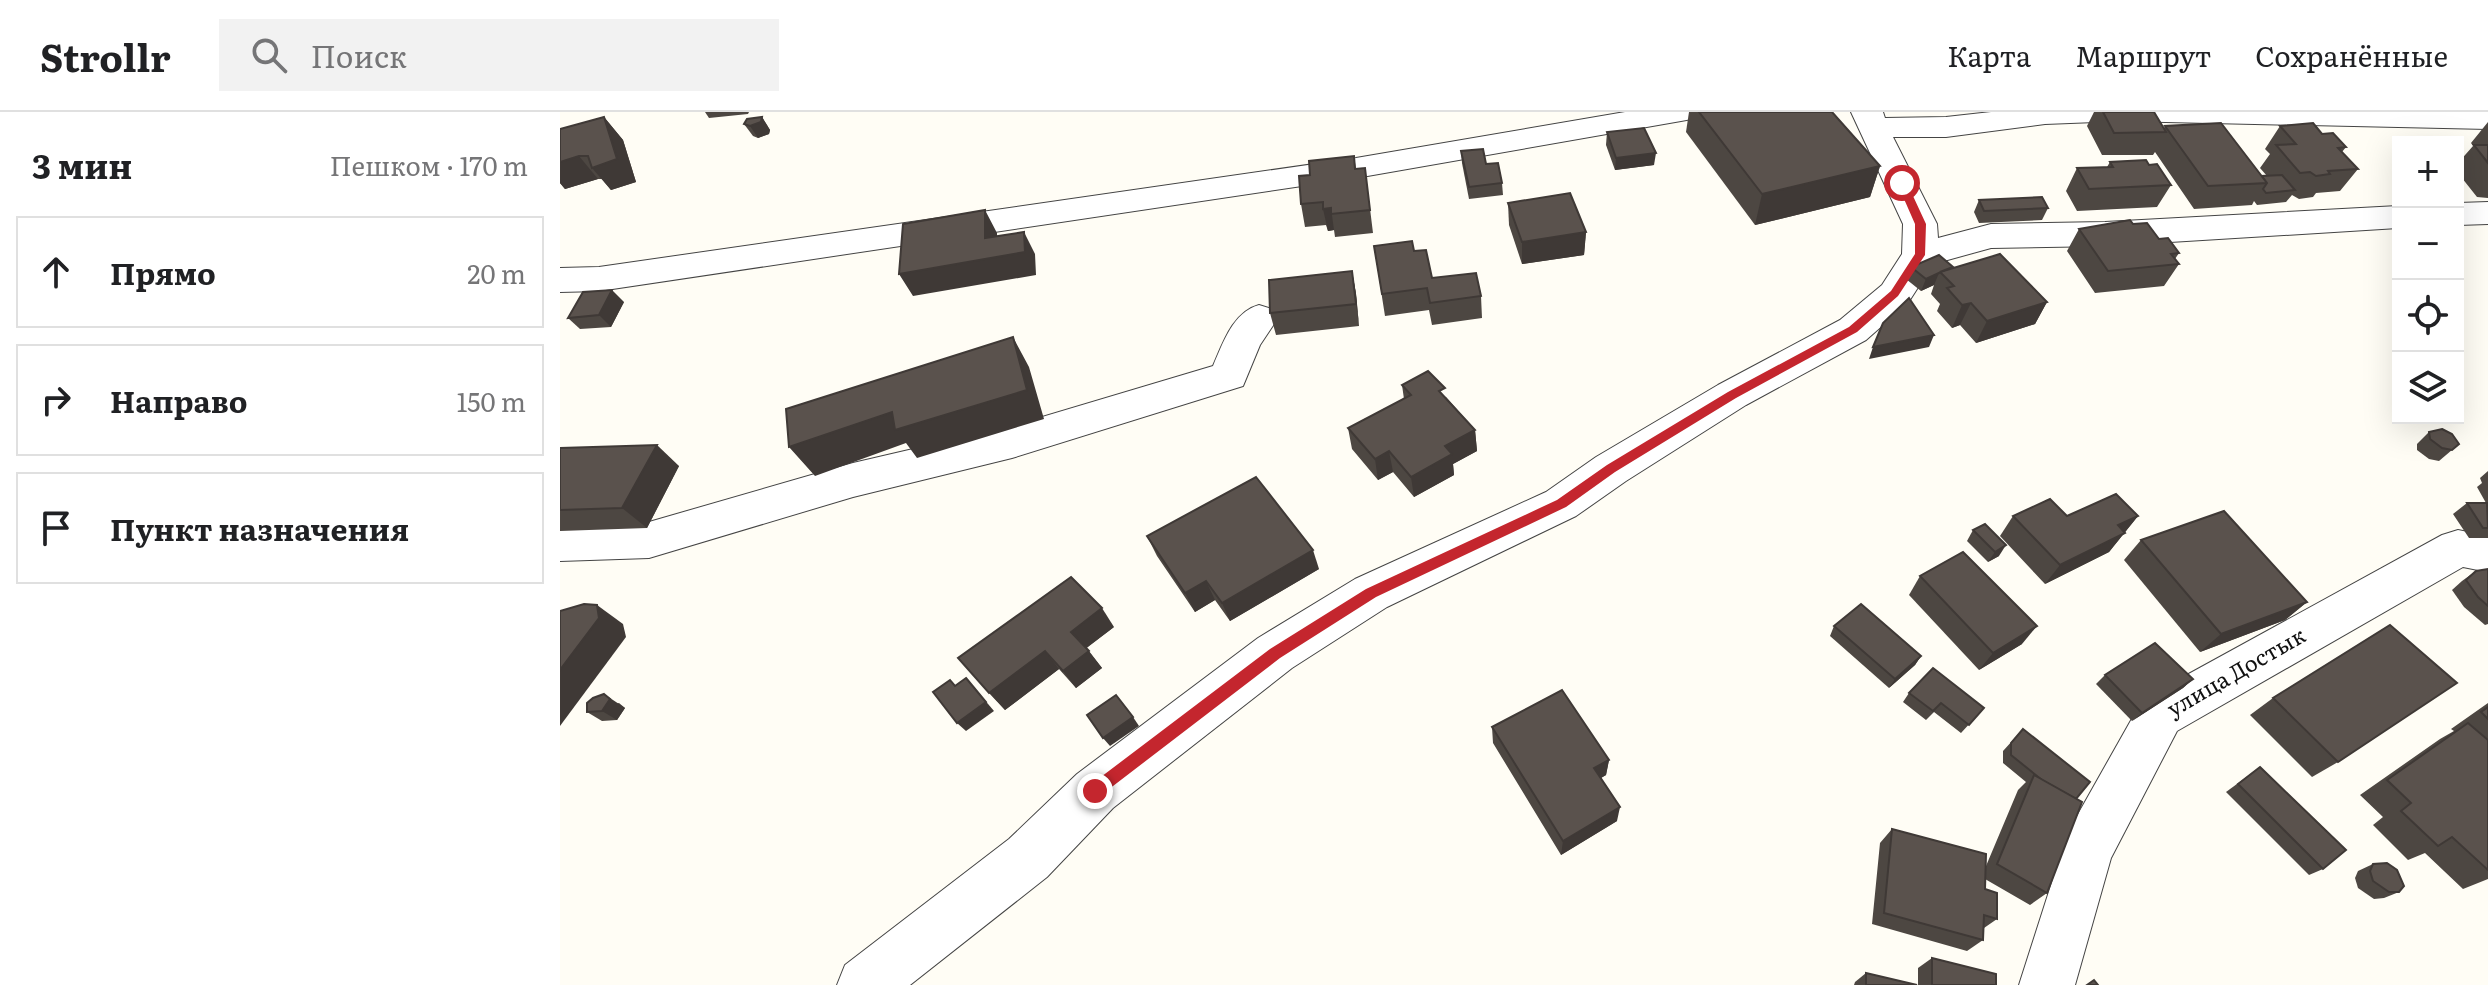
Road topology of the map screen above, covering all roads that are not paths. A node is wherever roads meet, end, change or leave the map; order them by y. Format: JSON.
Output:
{"nodes":[{"id":1,"x":1681,"y":112,"type":"edge"},
{"id":2,"x":2488,"y":119,"type":"edge"},
{"id":3,"x":1869,"y":120,"type":"edge"},
{"id":4,"x":2488,"y":213,"type":"edge"},
{"id":5,"x":2464,"y":214,"type":"edge"},
{"id":6,"x":2392,"y":217,"type":"edge"},
{"id":7,"x":1920,"y":239,"type":"junction"},
{"id":8,"x":560,"y":280,"type":"edge"},
{"id":9,"x":1259,"y":318,"type":"dead end"},
{"id":10,"x":560,"y":543,"type":"edge"},
{"id":11,"x":2488,"y":554,"type":"edge"},
{"id":12,"x":865,"y":985,"type":"edge"},
{"id":13,"x":2047,"y":985,"type":"edge"}],
"edges":[{"from":1,"to":8,"type":"street"},
{"from":2,"to":3,"type":"street"},
{"from":3,"to":7,"type":"street"},
{"from":4,"to":5,"type":"street"},
{"from":6,"to":7,"type":"street"},
{"from":7,"to":12,"type":"street"},
{"from":9,"to":10,"type":"street"},
{"from":11,"to":13,"type":"street","name":"улица Достык"}]}
